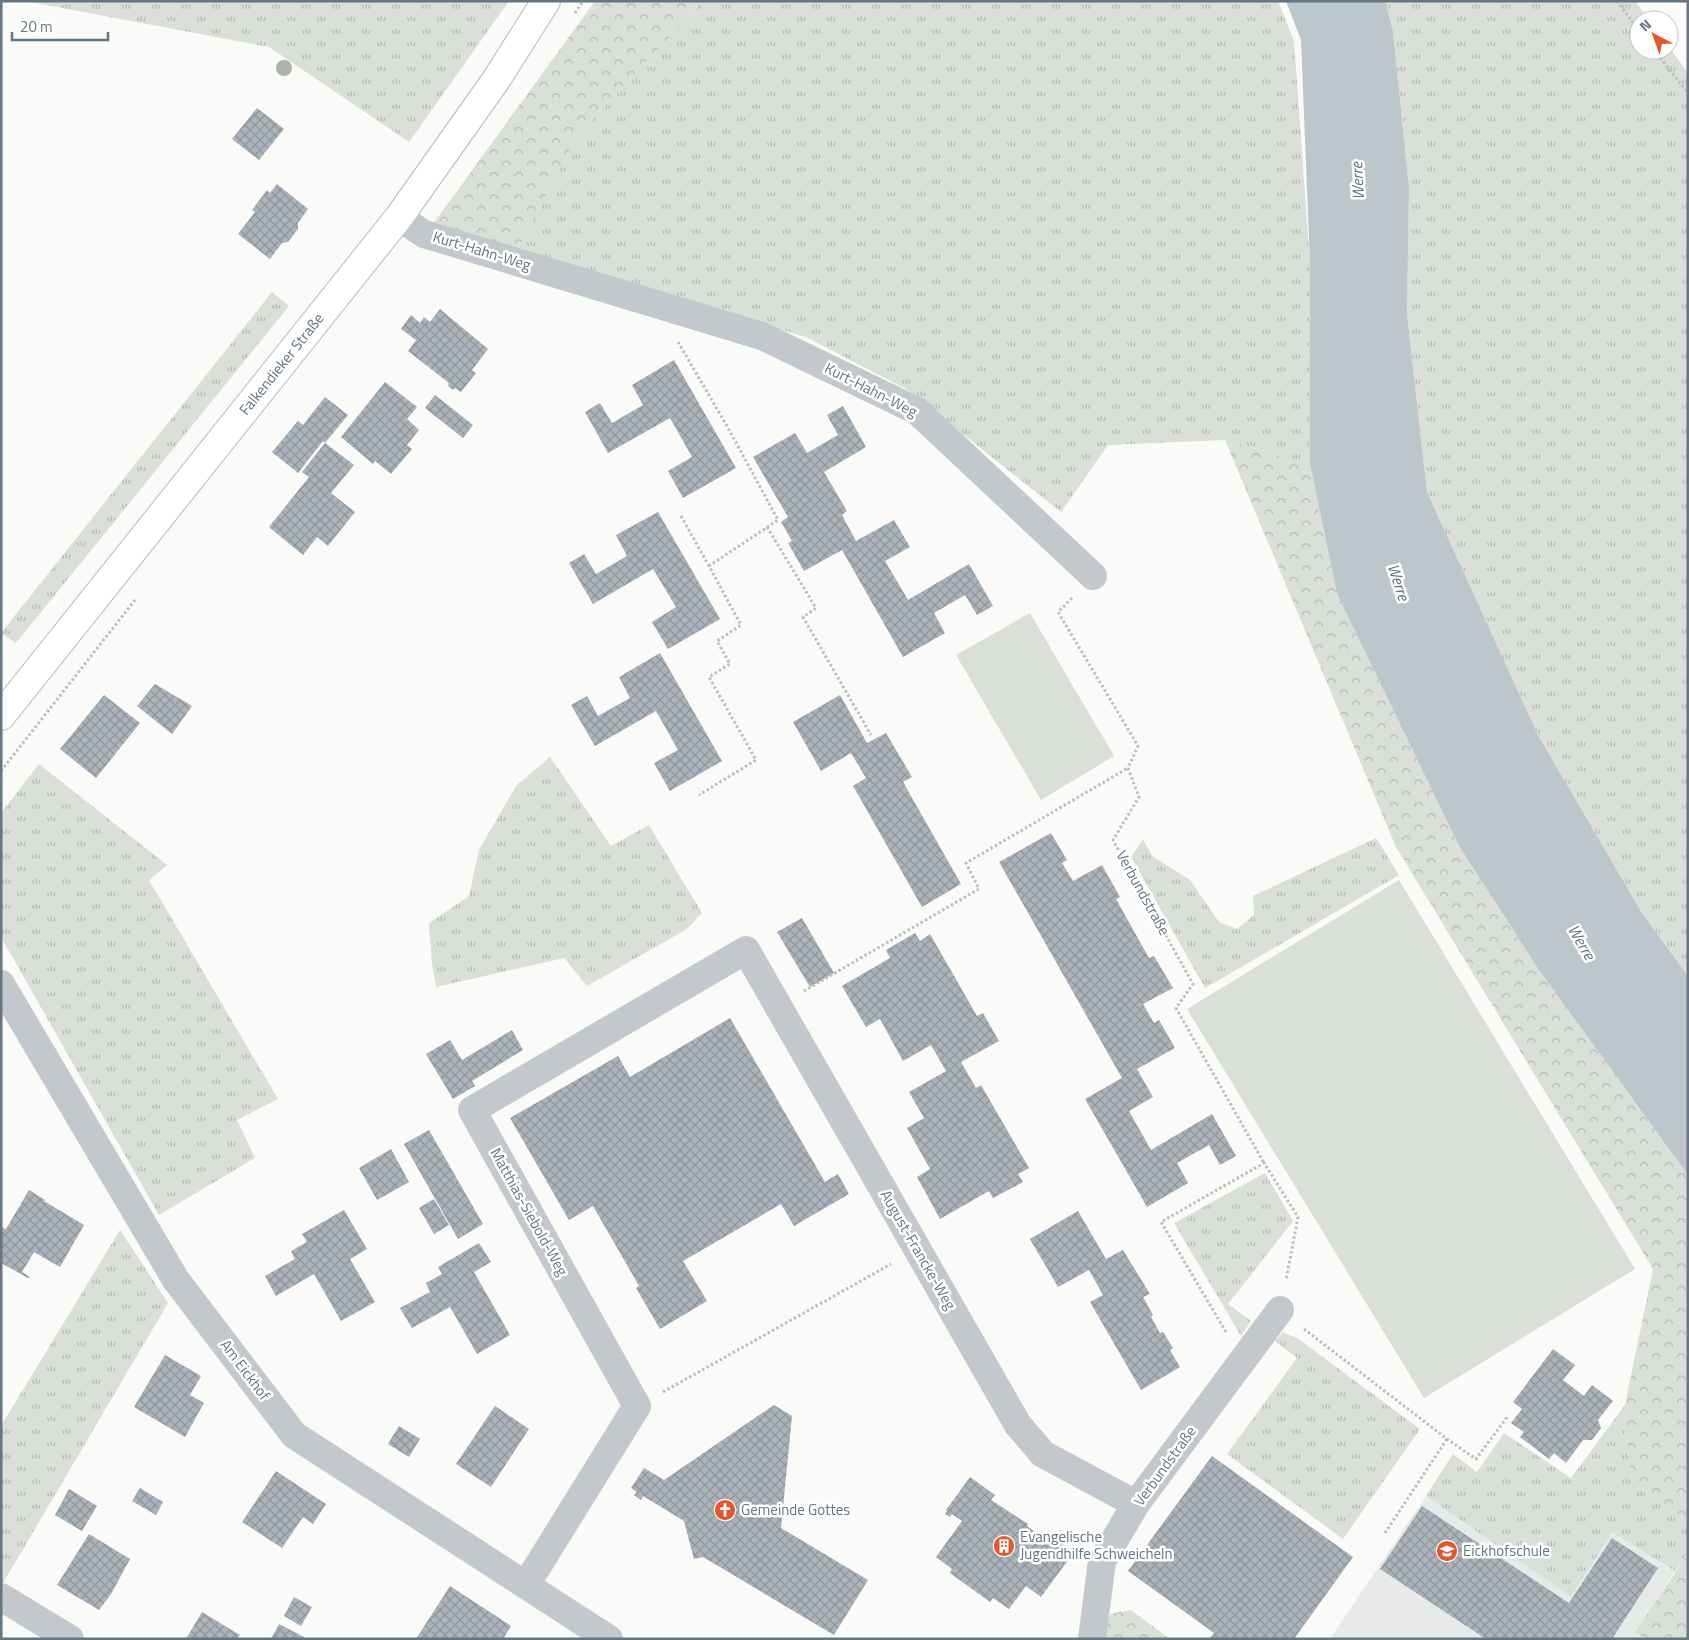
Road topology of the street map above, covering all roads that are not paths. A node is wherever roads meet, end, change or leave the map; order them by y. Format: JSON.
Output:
{"nodes":[{"id":1,"x":546,"y":1,"type":"edge"},
{"id":2,"x":399,"y":217,"type":"junction"},
{"id":3,"x":1094,"y":576,"type":"road end"},
{"id":4,"x":1,"y":716,"type":"edge"},
{"id":5,"x":746,"y":950,"type":"joint"},
{"id":6,"x":1,"y":984,"type":"edge"},
{"id":7,"x":1280,"y":1310,"type":"road end"},
{"id":8,"x":1136,"y":1504,"type":"junction"},
{"id":9,"x":526,"y":1585,"type":"junction"},
{"id":10,"x":1,"y":1596,"type":"edge"},
{"id":11,"x":70,"y":1639,"type":"edge"},
{"id":12,"x":609,"y":1639,"type":"edge"},
{"id":13,"x":1092,"y":1639,"type":"edge"}],
"edges":[{"from":1,"to":2,"type":"street","name":"Falkendieker Straße"},
{"from":2,"to":3,"type":"street","name":"Kurt-Hahn-Weg"},
{"from":2,"to":4,"type":"street","name":"Falkendieker Straße"},
{"from":5,"to":8,"type":"street","name":"August-Francke-Weg"},
{"from":5,"to":9,"type":"street","name":"Matthias-Siebold-Weg"},
{"from":6,"to":9,"type":"street","name":"Am Eickhof"},
{"from":7,"to":8,"type":"street","name":"Verbundstraße"},
{"from":8,"to":13,"type":"street","name":"Verbundstraße"},
{"from":9,"to":12,"type":"street","name":"Am Eickhof"},
{"from":10,"to":11,"type":"street"}]}
